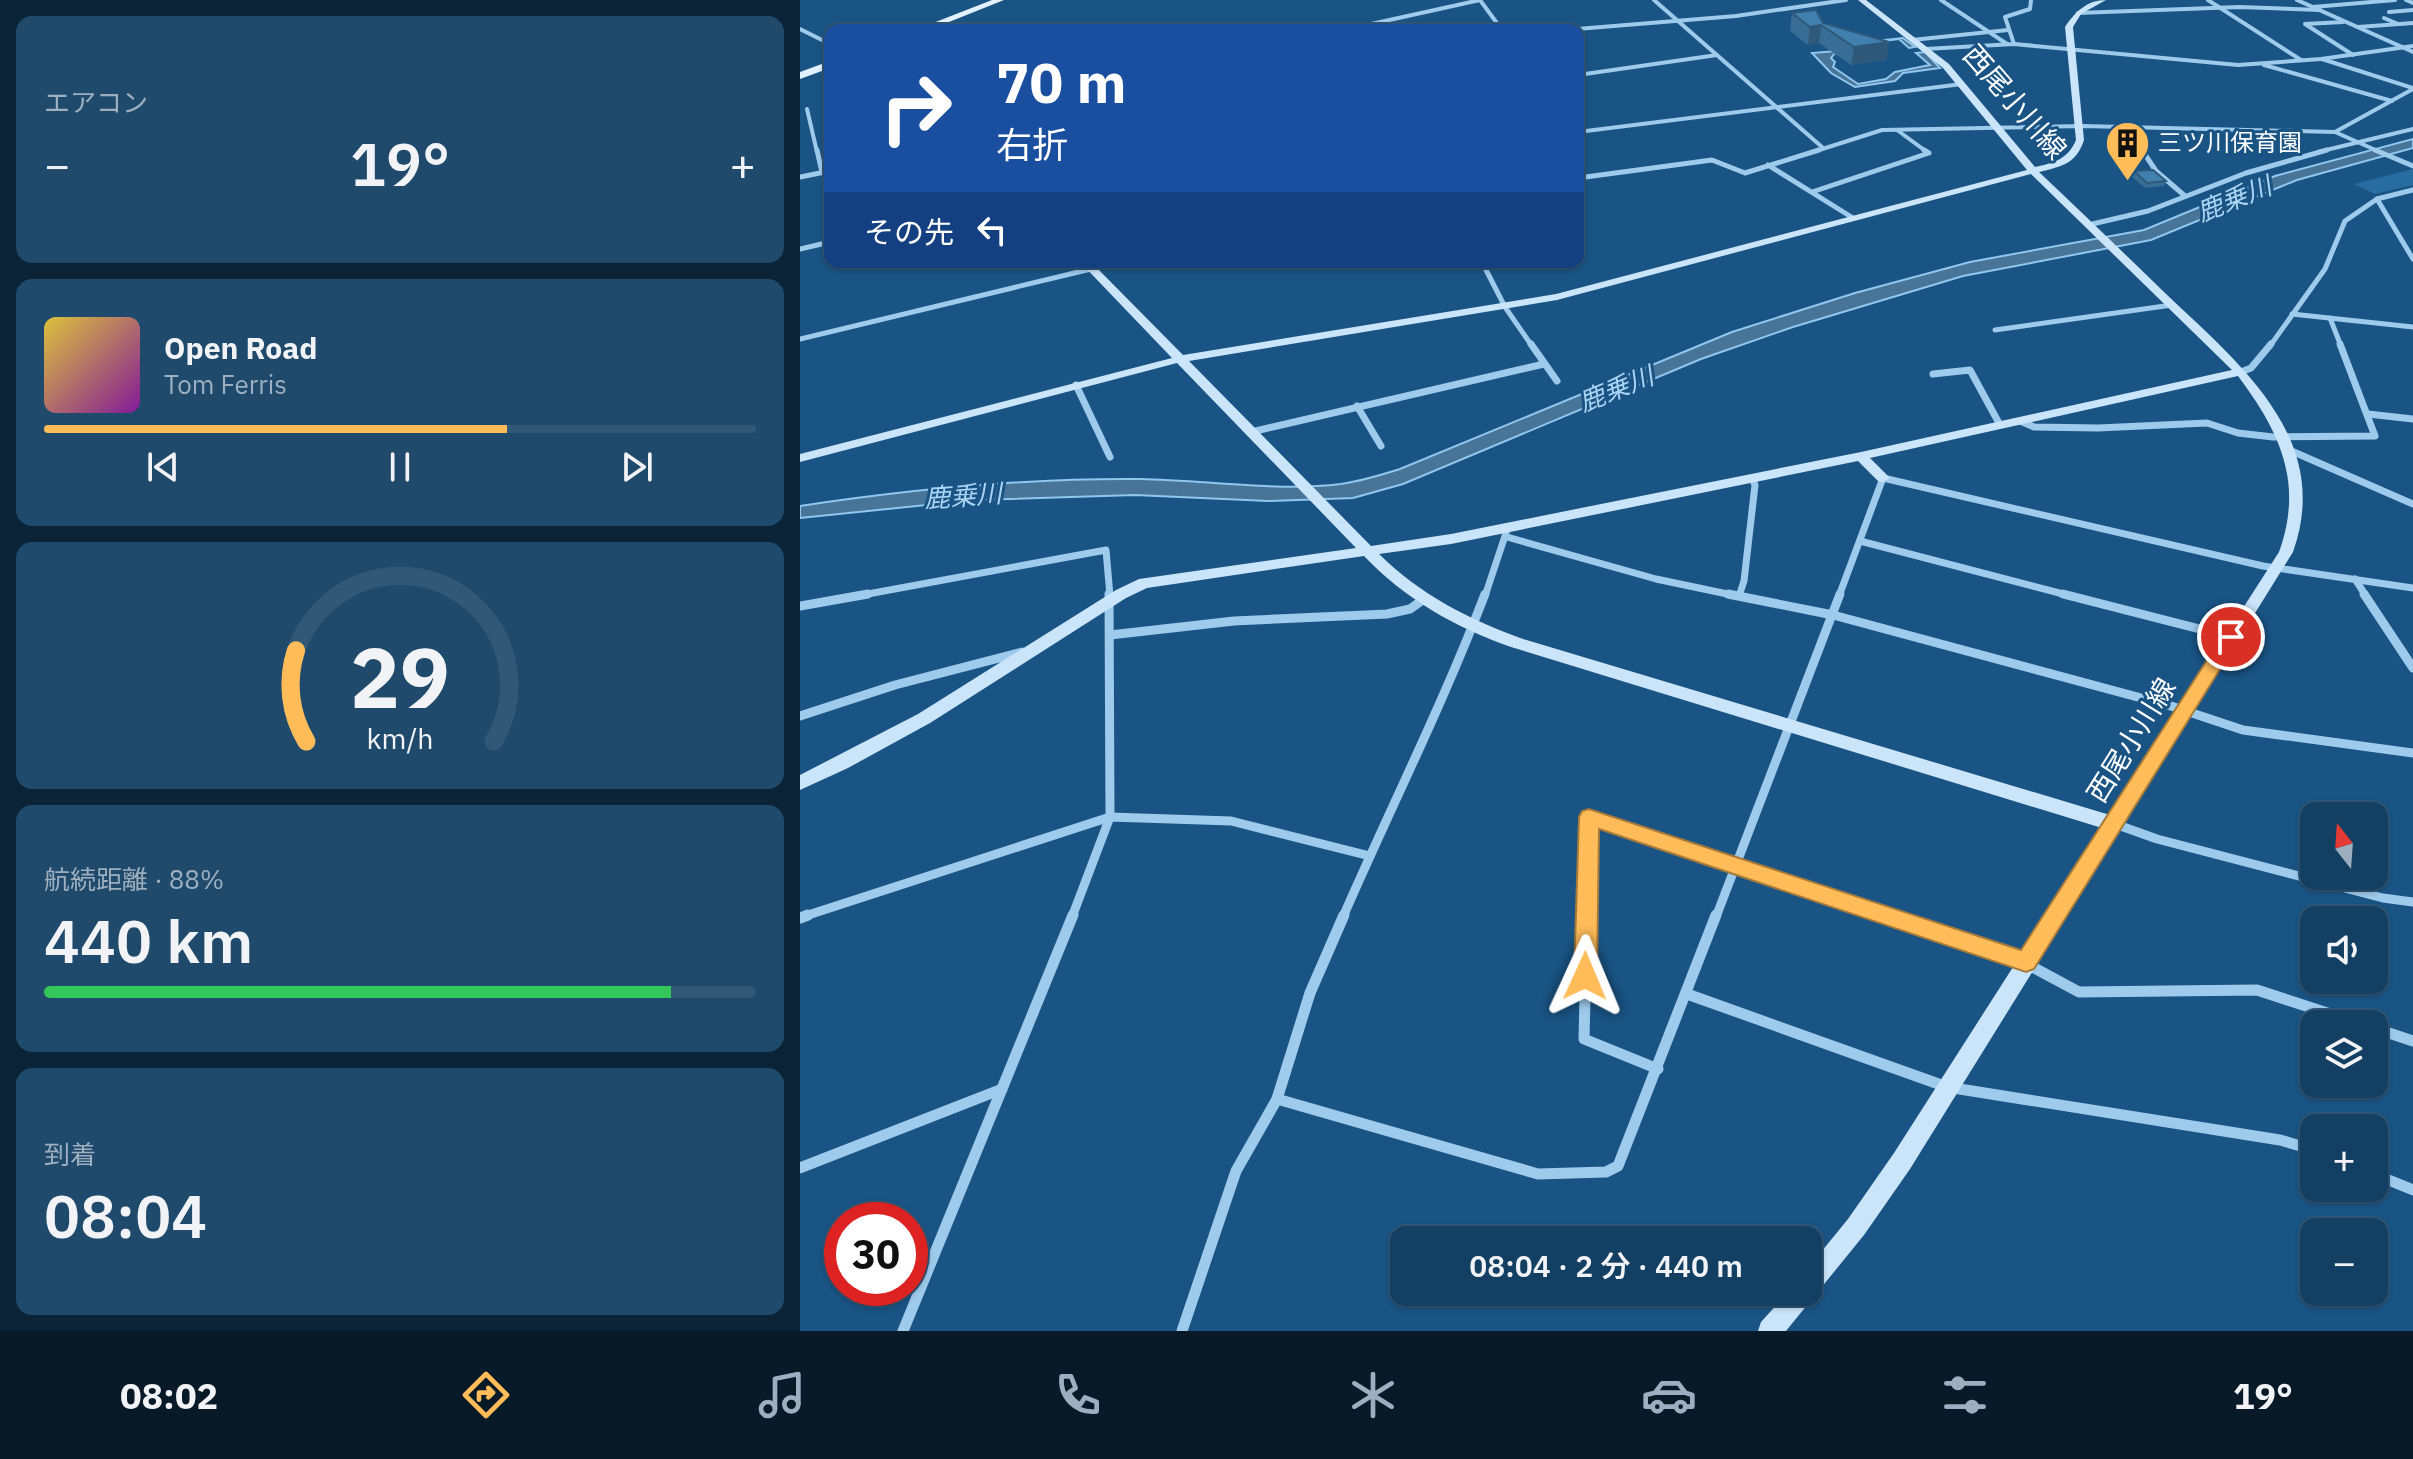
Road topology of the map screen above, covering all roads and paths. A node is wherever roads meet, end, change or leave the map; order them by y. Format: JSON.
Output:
{"nodes":[{"id":1,"x":1000,"y":0,"type":"edge"},
{"id":2,"x":1480,"y":0,"type":"edge"},
{"id":3,"x":1654,"y":0,"type":"edge"},
{"id":4,"x":1846,"y":0,"type":"edge"},
{"id":5,"x":1862,"y":0,"type":"edge"},
{"id":6,"x":1941,"y":0,"type":"edge"},
{"id":7,"x":2031,"y":0,"type":"edge"},
{"id":8,"x":2102,"y":0,"type":"edge"},
{"id":9,"x":2208,"y":0,"type":"edge"},
{"id":10,"x":2297,"y":0,"type":"edge"},
{"id":11,"x":2395,"y":0,"type":"edge"},
{"id":12,"x":2406,"y":0,"type":"edge"},
{"id":13,"x":1823,"y":2,"type":"edge"},
{"id":14,"x":2413,"y":3,"type":"edge"},
{"id":15,"x":2312,"y":7,"type":"junction"},
{"id":16,"x":2220,"y":8,"type":"junction"},
{"id":17,"x":2320,"y":10,"type":"junction"},
{"id":18,"x":2413,"y":10,"type":"edge"},
{"id":19,"x":2389,"y":12,"type":"dead end"},
{"id":20,"x":2078,"y":13,"type":"junction"},
{"id":21,"x":2384,"y":18,"type":"dead end"},
{"id":22,"x":1677,"y":19,"type":"junction"},
{"id":23,"x":2344,"y":21,"type":"junction"},
{"id":24,"x":2413,"y":23,"type":"edge"},
{"id":25,"x":936,"y":24,"type":"edge"},
{"id":26,"x":1371,"y":24,"type":"edge"},
{"id":27,"x":1498,"y":24,"type":"edge"},
{"id":28,"x":2399,"y":24,"type":"junction"},
{"id":29,"x":2357,"y":27,"type":"junction"},
{"id":30,"x":1584,"y":28,"type":"edge"},
{"id":31,"x":800,"y":29,"type":"edge"},
{"id":32,"x":1987,"y":30,"type":"junction"},
{"id":33,"x":2008,"y":30,"type":"junction"},
{"id":34,"x":1912,"y":40,"type":"junction"},
{"id":35,"x":824,"y":41,"type":"edge"},
{"id":36,"x":2011,"y":44,"type":"junction"},
{"id":37,"x":2413,"y":46,"type":"edge"},
{"id":38,"x":2404,"y":48,"type":"junction"},
{"id":39,"x":1925,"y":49,"type":"junction"},
{"id":40,"x":2070,"y":50,"type":"junction"},
{"id":41,"x":2413,"y":52,"type":"edge"},
{"id":42,"x":1717,"y":55,"type":"junction"},
{"id":43,"x":2353,"y":55,"type":"junction"},
{"id":44,"x":2321,"y":59,"type":"junction"},
{"id":45,"x":2302,"y":60,"type":"junction"},
{"id":46,"x":2259,"y":64,"type":"junction"},
{"id":47,"x":824,"y":66,"type":"edge"},
{"id":48,"x":1584,"y":74,"type":"edge"},
{"id":49,"x":800,"y":76,"type":"edge"},
{"id":50,"x":1962,"y":84,"type":"junction"},
{"id":51,"x":2413,"y":89,"type":"edge"},
{"id":52,"x":2405,"y":94,"type":"junction"},
{"id":53,"x":2413,"y":96,"type":"edge"},
{"id":54,"x":2392,"y":101,"type":"junction"},
{"id":55,"x":1776,"y":107,"type":"junction"},
{"id":56,"x":807,"y":109,"type":"dead end"},
{"id":57,"x":2076,"y":126,"type":"junction"},
{"id":58,"x":1997,"y":127,"type":"junction"},
{"id":59,"x":2127,"y":127,"type":"junction"},
{"id":60,"x":1896,"y":129,"type":"junction"},
{"id":61,"x":2413,"y":129,"type":"edge"},
{"id":62,"x":1584,"y":131,"type":"edge"},
{"id":63,"x":2335,"y":132,"type":"junction"},
{"id":64,"x":2358,"y":142,"type":"junction"},
{"id":65,"x":1822,"y":147,"type":"junction"},
{"id":66,"x":1768,"y":165,"type":"junction"},
{"id":67,"x":2413,"y":165,"type":"edge"},
{"id":68,"x":2033,"y":171,"type":"junction"},
{"id":69,"x":822,"y":172,"type":"joint"},
{"id":70,"x":800,"y":177,"type":"edge"},
{"id":71,"x":1584,"y":177,"type":"edge"},
{"id":72,"x":2413,"y":190,"type":"edge"},
{"id":73,"x":1812,"y":192,"type":"junction"},
{"id":74,"x":2185,"y":196,"type":"junction"},
{"id":75,"x":2377,"y":199,"type":"junction"},
{"id":76,"x":1853,"y":218,"type":"junction"},
{"id":77,"x":2090,"y":227,"type":"junction"},
{"id":78,"x":824,"y":243,"type":"edge"},
{"id":79,"x":800,"y":249,"type":"edge"},
{"id":80,"x":2413,"y":259,"type":"edge"},
{"id":81,"x":1076,"y":268,"type":"edge"},
{"id":82,"x":1091,"y":268,"type":"edge"},
{"id":83,"x":1485,"y":268,"type":"edge"},
{"id":84,"x":2172,"y":305,"type":"junction"},
{"id":85,"x":1505,"y":307,"type":"junction"},
{"id":86,"x":2292,"y":314,"type":"junction"},
{"id":87,"x":2330,"y":318,"type":"junction"},
{"id":88,"x":2413,"y":327,"type":"edge"},
{"id":89,"x":1995,"y":330,"type":"dead end"},
{"id":90,"x":800,"y":339,"type":"edge"},
{"id":91,"x":1180,"y":359,"type":"junction"},
{"id":92,"x":1544,"y":364,"type":"junction"},
{"id":93,"x":2241,"y":372,"type":"junction"},
{"id":94,"x":1933,"y":374,"type":"dead end"},
{"id":95,"x":1557,"y":381,"type":"dead end"},
{"id":96,"x":1076,"y":385,"type":"junction"},
{"id":97,"x":1357,"y":406,"type":"junction"},
{"id":98,"x":2368,"y":414,"type":"junction"},
{"id":99,"x":2413,"y":419,"type":"edge"},
{"id":100,"x":2020,"y":421,"type":"junction"},
{"id":101,"x":2000,"y":425,"type":"junction"},
{"id":102,"x":1251,"y":432,"type":"junction"},
{"id":103,"x":2284,"y":443,"type":"junction"},
{"id":104,"x":1381,"y":446,"type":"dead end"},
{"id":105,"x":1861,"y":456,"type":"junction"},
{"id":106,"x":1110,"y":457,"type":"dead end"},
{"id":107,"x":800,"y":458,"type":"edge"},
{"id":108,"x":1752,"y":478,"type":"junction"},
{"id":109,"x":1883,"y":478,"type":"junction"},
{"id":110,"x":2413,"y":504,"type":"edge"},
{"id":111,"x":1505,"y":532,"type":"junction"},
{"id":112,"x":1860,"y":541,"type":"junction"},
{"id":113,"x":1368,"y":552,"type":"junction"},
{"id":114,"x":2275,"y":568,"type":"junction"},
{"id":115,"x":2355,"y":579,"type":"junction"},
{"id":116,"x":2413,"y":588,"type":"edge"},
{"id":117,"x":1739,"y":596,"type":"junction"},
{"id":118,"x":1424,"y":599,"type":"junction"},
{"id":119,"x":1110,"y":601,"type":"junction"},
{"id":120,"x":800,"y":606,"type":"edge"},
{"id":121,"x":1833,"y":615,"type":"junction"},
{"id":122,"x":1472,"y":627,"type":"junction"},
{"id":123,"x":1110,"y":635,"type":"junction"},
{"id":124,"x":2231,"y":637,"type":"junction"},
{"id":125,"x":1034,"y":650,"type":"junction"},
{"id":126,"x":2413,"y":668,"type":"edge"},
{"id":127,"x":2185,"y":711,"type":"junction"},
{"id":128,"x":800,"y":716,"type":"edge"},
{"id":129,"x":1791,"y":725,"type":"junction"},
{"id":130,"x":2413,"y":753,"type":"edge"},
{"id":131,"x":800,"y":783,"type":"edge"},
{"id":132,"x":1110,"y":817,"type":"junction"},
{"id":133,"x":2115,"y":824,"type":"junction"},
{"id":134,"x":1370,"y":856,"type":"junction"},
{"id":135,"x":1737,"y":864,"type":"junction"},
{"id":136,"x":2413,"y":902,"type":"edge"},
{"id":137,"x":800,"y":918,"type":"edge"},
{"id":138,"x":2026,"y":962,"type":"junction"},
{"id":139,"x":1687,"y":994,"type":"junction"},
{"id":140,"x":2318,"y":1010,"type":"edge"},
{"id":141,"x":2388,"y":1033,"type":"edge"},
{"id":142,"x":2413,"y":1041,"type":"edge"},
{"id":143,"x":1658,"y":1069,"type":"junction"},
{"id":144,"x":1947,"y":1087,"type":"junction"},
{"id":145,"x":1002,"y":1089,"type":"junction"},
{"id":146,"x":1277,"y":1099,"type":"junction"},
{"id":147,"x":2300,"y":1146,"type":"edge"},
{"id":148,"x":800,"y":1168,"type":"edge"},
{"id":149,"x":2388,"y":1180,"type":"edge"},
{"id":150,"x":2413,"y":1190,"type":"edge"},
{"id":151,"x":1822,"y":1270,"type":"edge"},
{"id":152,"x":1792,"y":1306,"type":"edge"},
{"id":153,"x":903,"y":1331,"type":"edge"},
{"id":154,"x":1182,"y":1331,"type":"edge"},
{"id":155,"x":1770,"y":1331,"type":"edge"}],
"edges":[{"from":1,"to":25,"type":"main road"},
{"from":2,"to":26,"type":"street"},
{"from":2,"to":27,"type":"street"},
{"from":3,"to":22,"type":"street"},
{"from":4,"to":13,"type":"street"},
{"from":5,"to":34,"type":"street","name":"西尾小川線"},
{"from":6,"to":32,"type":"street"},
{"from":7,"to":33,"type":"street"},
{"from":8,"to":20,"type":"street"},
{"from":9,"to":16,"type":"street"},
{"from":10,"to":15,"type":"street"},
{"from":11,"to":15,"type":"street"},
{"from":12,"to":14,"type":"street"},
{"from":13,"to":22,"type":"street"},
{"from":15,"to":17,"type":"street"},
{"from":16,"to":17,"type":"street"},
{"from":16,"to":20,"type":"street"},
{"from":16,"to":45,"type":"street"},
{"from":17,"to":23,"type":"street"},
{"from":18,"to":19,"type":"street"},
{"from":20,"to":40,"type":"street"},
{"from":21,"to":28,"type":"street"},
{"from":22,"to":30,"type":"street"},
{"from":22,"to":42,"type":"street"},
{"from":23,"to":29,"type":"street"},
{"from":23,"to":43,"type":"street"},
{"from":24,"to":28,"type":"street"},
{"from":28,"to":29,"type":"street"},
{"from":29,"to":38,"type":"street"},
{"from":31,"to":35,"type":"street"},
{"from":32,"to":33,"type":"street"},
{"from":32,"to":34,"type":"street"},
{"from":32,"to":36,"type":"street"},
{"from":33,"to":36,"type":"street"},
{"from":34,"to":39,"type":"street","name":"西尾小川線"},
{"from":36,"to":39,"type":"street"},
{"from":36,"to":40,"type":"street"},
{"from":37,"to":38,"type":"street"},
{"from":38,"to":41,"type":"street"},
{"from":38,"to":43,"type":"street"},
{"from":39,"to":50,"type":"street","name":"西尾小川線"},
{"from":40,"to":46,"type":"street"},
{"from":40,"to":57,"type":"street"},
{"from":42,"to":48,"type":"street"},
{"from":42,"to":55,"type":"street"},
{"from":43,"to":44,"type":"street"},
{"from":44,"to":45,"type":"street"},
{"from":44,"to":51,"type":"street"},
{"from":45,"to":46,"type":"street"},
{"from":46,"to":54,"type":"street"},
{"from":47,"to":49,"type":"main road"},
{"from":50,"to":55,"type":"street"},
{"from":50,"to":58,"type":"street","name":"西尾小川線"},
{"from":51,"to":52,"type":"street"},
{"from":52,"to":53,"type":"street"},
{"from":52,"to":54,"type":"street"},
{"from":54,"to":63,"type":"street"},
{"from":55,"to":62,"type":"street"},
{"from":55,"to":65,"type":"street"},
{"from":56,"to":69,"type":"street"},
{"from":57,"to":58,"type":"street"},
{"from":57,"to":59,"type":"street"},
{"from":57,"to":68,"type":"street"},
{"from":58,"to":60,"type":"street"},
{"from":58,"to":68,"type":"street","name":"西尾小川線"},
{"from":59,"to":63,"type":"street"},
{"from":59,"to":74,"type":"street"},
{"from":60,"to":65,"type":"street"},
{"from":60,"to":73,"type":"street"},
{"from":61,"to":64,"type":"street"},
{"from":63,"to":64,"type":"street"},
{"from":64,"to":67,"type":"street"},
{"from":64,"to":74,"type":"street"},
{"from":65,"to":66,"type":"street"},
{"from":66,"to":71,"type":"street"},
{"from":66,"to":73,"type":"street"},
{"from":68,"to":76,"type":"street"},
{"from":68,"to":77,"type":"street","name":"西尾小川線"},
{"from":69,"to":70,"type":"street"},
{"from":72,"to":75,"type":"street"},
{"from":73,"to":76,"type":"street"},
{"from":74,"to":77,"type":"street"},
{"from":75,"to":80,"type":"street"},
{"from":75,"to":86,"type":"street"},
{"from":76,"to":85,"type":"street"},
{"from":77,"to":84,"type":"street","name":"西尾小川線"},
{"from":78,"to":79,"type":"street"},
{"from":81,"to":90,"type":"street"},
{"from":82,"to":91,"type":"street"},
{"from":83,"to":85,"type":"street"},
{"from":84,"to":89,"type":"street"},
{"from":84,"to":93,"type":"street","name":"西尾小川線"},
{"from":85,"to":91,"type":"street"},
{"from":85,"to":92,"type":"street"},
{"from":86,"to":87,"type":"street"},
{"from":86,"to":93,"type":"street"},
{"from":87,"to":88,"type":"street"},
{"from":87,"to":98,"type":"street"},
{"from":91,"to":96,"type":"street"},
{"from":91,"to":102,"type":"street"},
{"from":92,"to":95,"type":"street"},
{"from":92,"to":97,"type":"street"},
{"from":93,"to":100,"type":"street"},
{"from":93,"to":103,"type":"street","name":"西尾小川線"},
{"from":94,"to":101,"type":"street"},
{"from":96,"to":106,"type":"street"},
{"from":96,"to":107,"type":"street"},
{"from":97,"to":102,"type":"street"},
{"from":97,"to":104,"type":"street"},
{"from":98,"to":99,"type":"street"},
{"from":98,"to":103,"type":"street"},
{"from":100,"to":101,"type":"street"},
{"from":100,"to":103,"type":"street"},
{"from":101,"to":105,"type":"street"},
{"from":102,"to":113,"type":"street"},
{"from":103,"to":110,"type":"street"},
{"from":103,"to":114,"type":"street","name":"西尾小川線"},
{"from":105,"to":108,"type":"street"},
{"from":105,"to":109,"type":"street"},
{"from":108,"to":111,"type":"street"},
{"from":108,"to":117,"type":"street"},
{"from":109,"to":112,"type":"street"},
{"from":109,"to":114,"type":"street"},
{"from":111,"to":113,"type":"street"},
{"from":111,"to":117,"type":"street"},
{"from":111,"to":122,"type":"street"},
{"from":112,"to":121,"type":"street"},
{"from":112,"to":124,"type":"street"},
{"from":113,"to":118,"type":"street"},
{"from":113,"to":119,"type":"street"},
{"from":114,"to":115,"type":"street"},
{"from":114,"to":124,"type":"street","name":"西尾小川線"},
{"from":115,"to":116,"type":"street"},
{"from":115,"to":126,"type":"street"},
{"from":117,"to":121,"type":"street"},
{"from":118,"to":122,"type":"street"},
{"from":118,"to":123,"type":"street"},
{"from":119,"to":120,"type":"street"},
{"from":119,"to":123,"type":"street"},
{"from":119,"to":125,"type":"street"},
{"from":121,"to":127,"type":"street"},
{"from":121,"to":129,"type":"street"},
{"from":122,"to":129,"type":"street"},
{"from":122,"to":134,"type":"street"},
{"from":123,"to":132,"type":"street"},
{"from":124,"to":127,"type":"street","name":"西尾小川線"},
{"from":125,"to":128,"type":"street"},
{"from":125,"to":131,"type":"street"},
{"from":127,"to":130,"type":"street"},
{"from":127,"to":133,"type":"street","name":"西尾小川線"},
{"from":129,"to":133,"type":"street"},
{"from":129,"to":135,"type":"street"},
{"from":132,"to":134,"type":"street"},
{"from":132,"to":137,"type":"street"},
{"from":132,"to":145,"type":"street"},
{"from":133,"to":136,"type":"street"},
{"from":133,"to":138,"type":"street","name":"西尾小川線"},
{"from":134,"to":146,"type":"street"},
{"from":135,"to":138,"type":"street"},
{"from":135,"to":139,"type":"street"},
{"from":135,"to":143,"type":"street"},
{"from":138,"to":140,"type":"street"},
{"from":138,"to":144,"type":"street","name":"西尾小川線"},
{"from":139,"to":143,"type":"street"},
{"from":139,"to":144,"type":"street"},
{"from":141,"to":142,"type":"street"},
{"from":143,"to":146,"type":"street"},
{"from":144,"to":147,"type":"street"},
{"from":144,"to":151,"type":"street","name":"西尾小川線"},
{"from":145,"to":148,"type":"street"},
{"from":145,"to":153,"type":"street"},
{"from":146,"to":154,"type":"street"},
{"from":149,"to":150,"type":"street"},
{"from":152,"to":155,"type":"street"}]}
